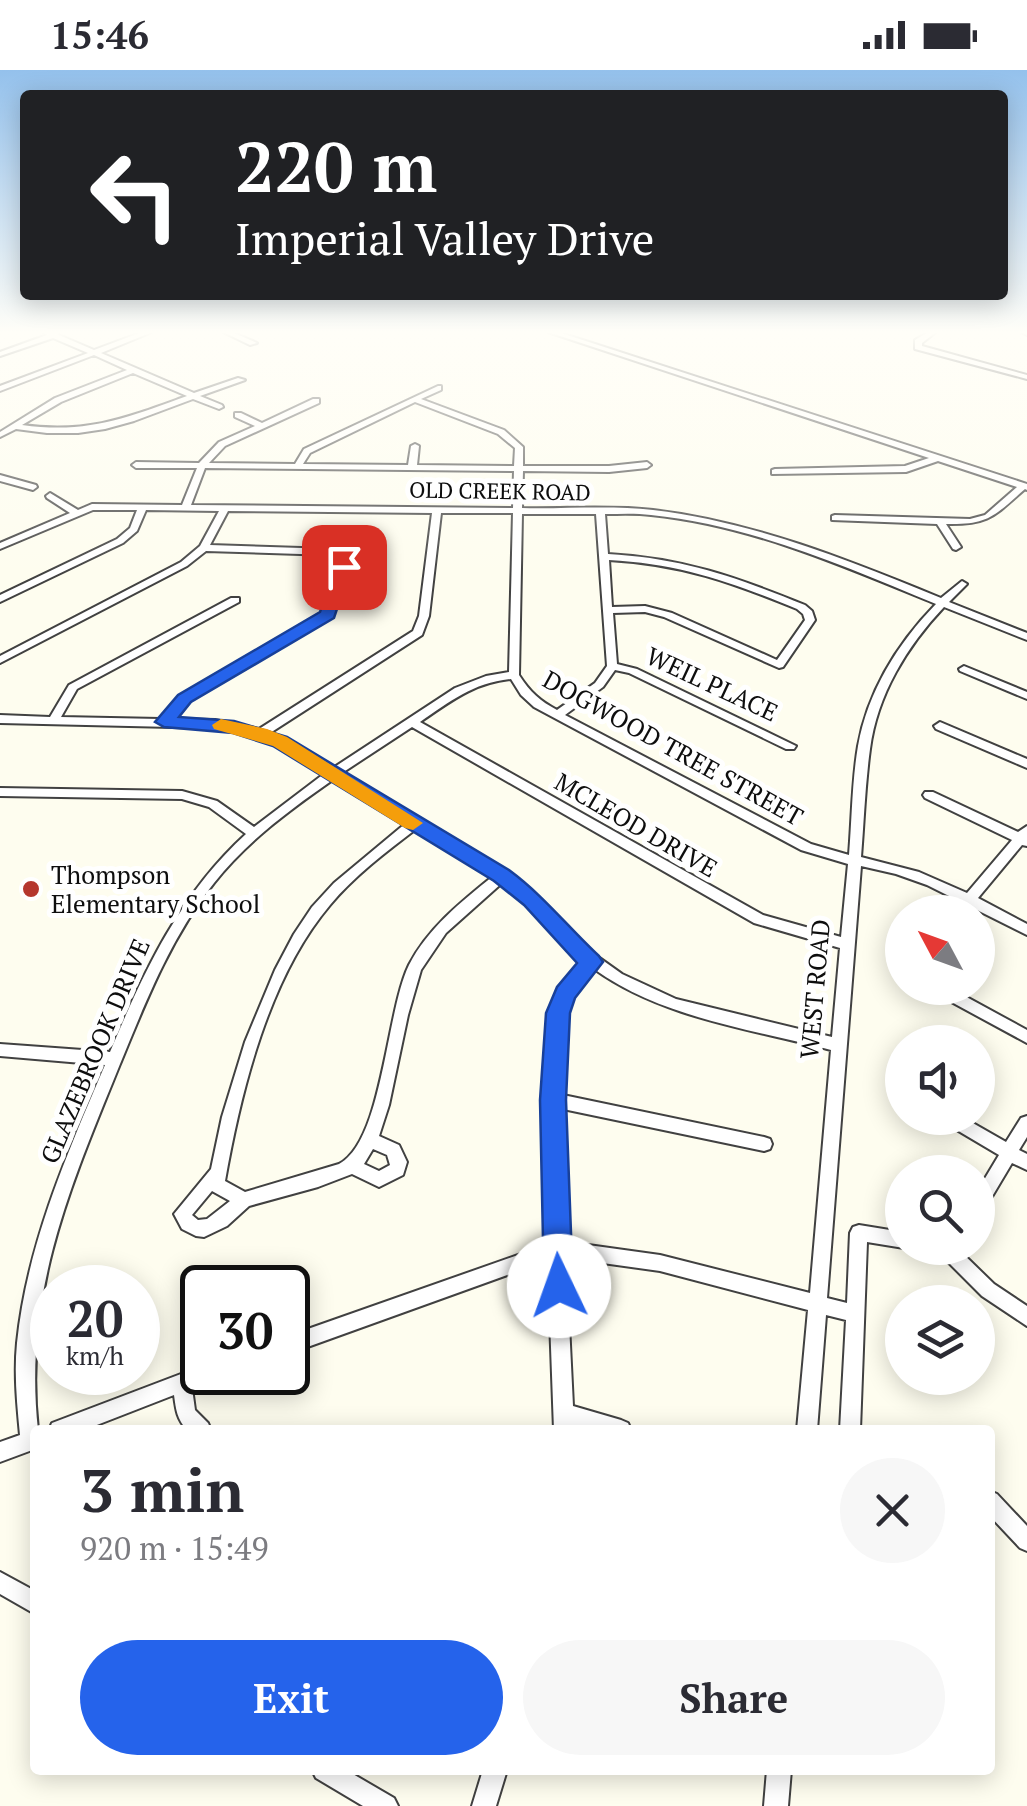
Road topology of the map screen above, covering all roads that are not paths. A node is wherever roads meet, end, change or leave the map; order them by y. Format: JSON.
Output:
{"nodes":[{"id":1,"x":35,"y":413,"type":"edge"},
{"id":2,"x":152,"y":413,"type":"edge"},
{"id":3,"x":288,"y":413,"type":"edge"},
{"id":4,"x":385,"y":413,"type":"edge"},
{"id":5,"x":447,"y":413,"type":"edge"},
{"id":6,"x":799,"y":413,"type":"edge"},
{"id":7,"x":238,"y":416,"type":"dead end"},
{"id":8,"x":260,"y":425,"type":"junction"},
{"id":9,"x":13,"y":426,"type":"junction"},
{"id":10,"x":0,"y":436,"type":"edge"},
{"id":11,"x":415,"y":446,"type":"dead end"},
{"id":12,"x":806,"y":453,"type":"dead end"},
{"id":13,"x":937,"y":458,"type":"junction"},
{"id":14,"x":202,"y":464,"type":"junction"},
{"id":15,"x":647,"y":464,"type":"dead end"},
{"id":16,"x":136,"y":465,"type":"dead end"},
{"id":17,"x":298,"y":466,"type":"junction"},
{"id":18,"x":412,"y":468,"type":"junction"},
{"id":19,"x":522,"y":468,"type":"junction"},
{"id":20,"x":813,"y":470,"type":"junction"},
{"id":21,"x":775,"y":472,"type":"dead end"},
{"id":22,"x":0,"y":478,"type":"edge"},
{"id":23,"x":1025,"y":486,"type":"edge"},
{"id":24,"x":33,"y":487,"type":"dead end"},
{"id":25,"x":50,"y":496,"type":"dead end"},
{"id":26,"x":143,"y":508,"type":"junction"},
{"id":27,"x":185,"y":508,"type":"junction"},
{"id":28,"x":225,"y":508,"type":"junction"},
{"id":29,"x":438,"y":510,"type":"junction"},
{"id":30,"x":75,"y":512,"type":"junction"},
{"id":31,"x":520,"y":512,"type":"junction"},
{"id":32,"x":600,"y":512,"type":"junction"},
{"id":33,"x":835,"y":518,"type":"dead end"},
{"id":34,"x":940,"y":522,"type":"junction"},
{"id":35,"x":0,"y":546,"type":"edge"},
{"id":36,"x":956,"y":547,"type":"dead end"},
{"id":37,"x":204,"y":548,"type":"junction"},
{"id":38,"x":604,"y":558,"type":"junction"},
{"id":39,"x":962,"y":584,"type":"dead end"},
{"id":40,"x":0,"y":599,"type":"edge"},
{"id":41,"x":235,"y":600,"type":"dead end"},
{"id":42,"x":940,"y":603,"type":"junction"},
{"id":43,"x":608,"y":610,"type":"junction"},
{"id":44,"x":1027,"y":636,"type":"edge"},
{"id":45,"x":0,"y":660,"type":"edge"},
{"id":46,"x":612,"y":666,"type":"junction"},
{"id":47,"x":964,"y":670,"type":"dead end"},
{"id":48,"x":514,"y":675,"type":"junction"},
{"id":49,"x":1027,"y":696,"type":"edge"},
{"id":50,"x":558,"y":715,"type":"junction"},
{"id":51,"x":0,"y":719,"type":"edge"},
{"id":52,"x":54,"y":720,"type":"junction"},
{"id":53,"x":164,"y":722,"type":"junction"},
{"id":54,"x":412,"y":723,"type":"junction"},
{"id":55,"x":940,"y":726,"type":"dead end"},
{"id":56,"x":261,"y":733,"type":"junction"},
{"id":57,"x":790,"y":746,"type":"dead end"},
{"id":58,"x":1027,"y":764,"type":"edge"},
{"id":59,"x":336,"y":775,"type":"junction"},
{"id":60,"x":0,"y":792,"type":"edge"},
{"id":61,"x":929,"y":795,"type":"dead end"},
{"id":62,"x":414,"y":824,"type":"junction"},
{"id":63,"x":254,"y":833,"type":"junction"},
{"id":64,"x":1025,"y":837,"type":"edge"},
{"id":65,"x":853,"y":862,"type":"junction"},
{"id":66,"x":502,"y":876,"type":"junction"},
{"id":67,"x":957,"y":895,"type":"edge"},
{"id":68,"x":973,"y":895,"type":"edge"},
{"id":69,"x":995,"y":913,"type":"edge"},
{"id":70,"x":1027,"y":930,"type":"edge"},
{"id":71,"x":846,"y":944,"type":"junction"},
{"id":72,"x":591,"y":962,"type":"junction"},
{"id":73,"x":969,"y":1005,"type":"edge"},
{"id":74,"x":1027,"y":1037,"type":"edge"},
{"id":75,"x":838,"y":1045,"type":"junction"},
{"id":76,"x":0,"y":1050,"type":"edge"},
{"id":77,"x":114,"y":1059,"type":"junction"},
{"id":78,"x":553,"y":1100,"type":"junction"},
{"id":79,"x":1027,"y":1123,"type":"edge"},
{"id":80,"x":980,"y":1135,"type":"edge"},
{"id":81,"x":371,"y":1140,"type":"junction"},
{"id":82,"x":764,"y":1144,"type":"dead end"},
{"id":83,"x":1010,"y":1153,"type":"junction"},
{"id":84,"x":1027,"y":1163,"type":"edge"},
{"id":85,"x":353,"y":1166,"type":"junction"},
{"id":86,"x":218,"y":1174,"type":"junction"},
{"id":87,"x":995,"y":1177,"type":"edge"},
{"id":88,"x":244,"y":1200,"type":"junction"},
{"id":89,"x":885,"y":1237,"type":"edge"},
{"id":90,"x":557,"y":1254,"type":"junction"},
{"id":91,"x":961,"y":1265,"type":"edge"},
{"id":92,"x":820,"y":1304,"type":"junction"},
{"id":93,"x":856,"y":1314,"type":"junction"},
{"id":94,"x":1027,"y":1317,"type":"edge"},
{"id":95,"x":310,"y":1337,"type":"edge"},
{"id":96,"x":180,"y":1384,"type":"edge"},
{"id":97,"x":184,"y":1395,"type":"edge"},
{"id":98,"x":565,"y":1422,"type":"edge"},
{"id":99,"x":72,"y":1425,"type":"edge"},
{"id":100,"x":196,"y":1425,"type":"edge"},
{"id":101,"x":808,"y":1425,"type":"edge"},
{"id":102,"x":852,"y":1425,"type":"edge"},
{"id":103,"x":30,"y":1433,"type":"edge"},
{"id":104,"x":30,"y":1441,"type":"edge"},
{"id":105,"x":0,"y":1452,"type":"edge"},
{"id":106,"x":995,"y":1506,"type":"edge"},
{"id":107,"x":1027,"y":1541,"type":"edge"},
{"id":108,"x":0,"y":1582,"type":"edge"},
{"id":109,"x":30,"y":1599,"type":"edge"},
{"id":110,"x":333,"y":1775,"type":"edge"},
{"id":111,"x":493,"y":1775,"type":"edge"},
{"id":112,"x":779,"y":1775,"type":"edge"},
{"id":113,"x":386,"y":1806,"type":"edge"},
{"id":114,"x":484,"y":1806,"type":"edge"},
{"id":115,"x":776,"y":1806,"type":"edge"}],
"edges":[{"from":1,"to":9,"type":"street"},
{"from":2,"to":9,"type":"street"},
{"from":3,"to":8,"type":"street"},
{"from":4,"to":17,"type":"street"},
{"from":5,"to":19,"type":"street"},
{"from":6,"to":13,"type":"street"},
{"from":7,"to":8,"type":"street"},
{"from":8,"to":14,"type":"street"},
{"from":9,"to":10,"type":"street"},
{"from":11,"to":18,"type":"street"},
{"from":12,"to":20,"type":"street"},
{"from":13,"to":20,"type":"street"},
{"from":13,"to":23,"type":"street"},
{"from":14,"to":16,"type":"street"},
{"from":14,"to":17,"type":"street"},
{"from":14,"to":27,"type":"street"},
{"from":15,"to":19,"type":"street"},
{"from":17,"to":18,"type":"street"},
{"from":18,"to":19,"type":"street"},
{"from":19,"to":31,"type":"street","name":"DOGWOOD TREE STREET"},
{"from":20,"to":21,"type":"street"},
{"from":22,"to":24,"type":"street"},
{"from":23,"to":34,"type":"street"},
{"from":25,"to":30,"type":"street"},
{"from":26,"to":27,"type":"street","name":"OLD CREEK ROAD"},
{"from":26,"to":30,"type":"street","name":"OLD CREEK ROAD"},
{"from":26,"to":40,"type":"street"},
{"from":27,"to":28,"type":"street","name":"OLD CREEK ROAD"},
{"from":28,"to":29,"type":"street","name":"OLD CREEK ROAD"},
{"from":28,"to":37,"type":"street"},
{"from":29,"to":31,"type":"street","name":"OLD CREEK ROAD"},
{"from":29,"to":56,"type":"street"},
{"from":30,"to":35,"type":"street","name":"OLD CREEK ROAD"},
{"from":31,"to":32,"type":"street","name":"OLD CREEK ROAD"},
{"from":31,"to":48,"type":"street","name":"DOGWOOD TREE STREET"},
{"from":32,"to":38,"type":"street"},
{"from":32,"to":42,"type":"street","name":"OLD CREEK ROAD"},
{"from":33,"to":34,"type":"street"},
{"from":34,"to":36,"type":"street"},
{"from":37,"to":45,"type":"street"},
{"from":37,"to":53,"type":"street"},
{"from":38,"to":43,"type":"street"},
{"from":38,"to":43,"type":"street"},
{"from":39,"to":42,"type":"street","name":"WEST ROAD"},
{"from":41,"to":52,"type":"street"},
{"from":42,"to":44,"type":"street","name":"OLD CREEK ROAD"},
{"from":42,"to":65,"type":"street","name":"WEST ROAD"},
{"from":43,"to":46,"type":"street"},
{"from":46,"to":50,"type":"street"},
{"from":46,"to":57,"type":"street","name":"WEIL PLACE"},
{"from":47,"to":49,"type":"street"},
{"from":48,"to":50,"type":"street","name":"DOGWOOD TREE STREET"},
{"from":48,"to":54,"type":"street","name":"GLAZEBROOK DRIVE"},
{"from":50,"to":65,"type":"street","name":"DOGWOOD TREE STREET"},
{"from":51,"to":52,"type":"street"},
{"from":52,"to":53,"type":"street"},
{"from":53,"to":56,"type":"street"},
{"from":54,"to":59,"type":"street","name":"GLAZEBROOK DRIVE"},
{"from":54,"to":71,"type":"street","name":"MCLEOD DRIVE"},
{"from":55,"to":58,"type":"street"},
{"from":56,"to":59,"type":"street"},
{"from":59,"to":62,"type":"street"},
{"from":59,"to":63,"type":"street","name":"GLAZEBROOK DRIVE"},
{"from":60,"to":63,"type":"street"},
{"from":61,"to":64,"type":"street"},
{"from":62,"to":66,"type":"street"},
{"from":62,"to":86,"type":"street"},
{"from":63,"to":77,"type":"street","name":"GLAZEBROOK DRIVE"},
{"from":64,"to":68,"type":"street"},
{"from":65,"to":67,"type":"street","name":"DOGWOOD TREE STREET"},
{"from":65,"to":71,"type":"street","name":"WEST ROAD"},
{"from":66,"to":72,"type":"street"},
{"from":66,"to":81,"type":"street"},
{"from":69,"to":70,"type":"street","name":"DOGWOOD TREE STREET"},
{"from":71,"to":75,"type":"street","name":"WEST ROAD"},
{"from":72,"to":75,"type":"street"},
{"from":72,"to":78,"type":"street"},
{"from":73,"to":74,"type":"street"},
{"from":75,"to":92,"type":"street","name":"WEST ROAD"},
{"from":76,"to":77,"type":"street"},
{"from":77,"to":103,"type":"street","name":"GLAZEBROOK DRIVE"},
{"from":78,"to":82,"type":"street"},
{"from":78,"to":90,"type":"street"},
{"from":79,"to":83,"type":"street"},
{"from":80,"to":83,"type":"street"},
{"from":81,"to":85,"type":"street"},
{"from":81,"to":85,"type":"street"},
{"from":83,"to":84,"type":"street"},
{"from":83,"to":87,"type":"street"},
{"from":85,"to":88,"type":"street"},
{"from":86,"to":88,"type":"street"},
{"from":86,"to":88,"type":"street"},
{"from":89,"to":93,"type":"street"},
{"from":90,"to":92,"type":"street"},
{"from":90,"to":95,"type":"street"},
{"from":90,"to":98,"type":"street"},
{"from":91,"to":94,"type":"street"},
{"from":92,"to":93,"type":"street"},
{"from":92,"to":101,"type":"street","name":"WEST ROAD"},
{"from":93,"to":102,"type":"street"},
{"from":96,"to":99,"type":"street"},
{"from":97,"to":100,"type":"street"},
{"from":104,"to":105,"type":"street"},
{"from":106,"to":107,"type":"street"},
{"from":108,"to":109,"type":"street"},
{"from":110,"to":113,"type":"street"},
{"from":111,"to":114,"type":"street"},
{"from":112,"to":115,"type":"street"}]}
